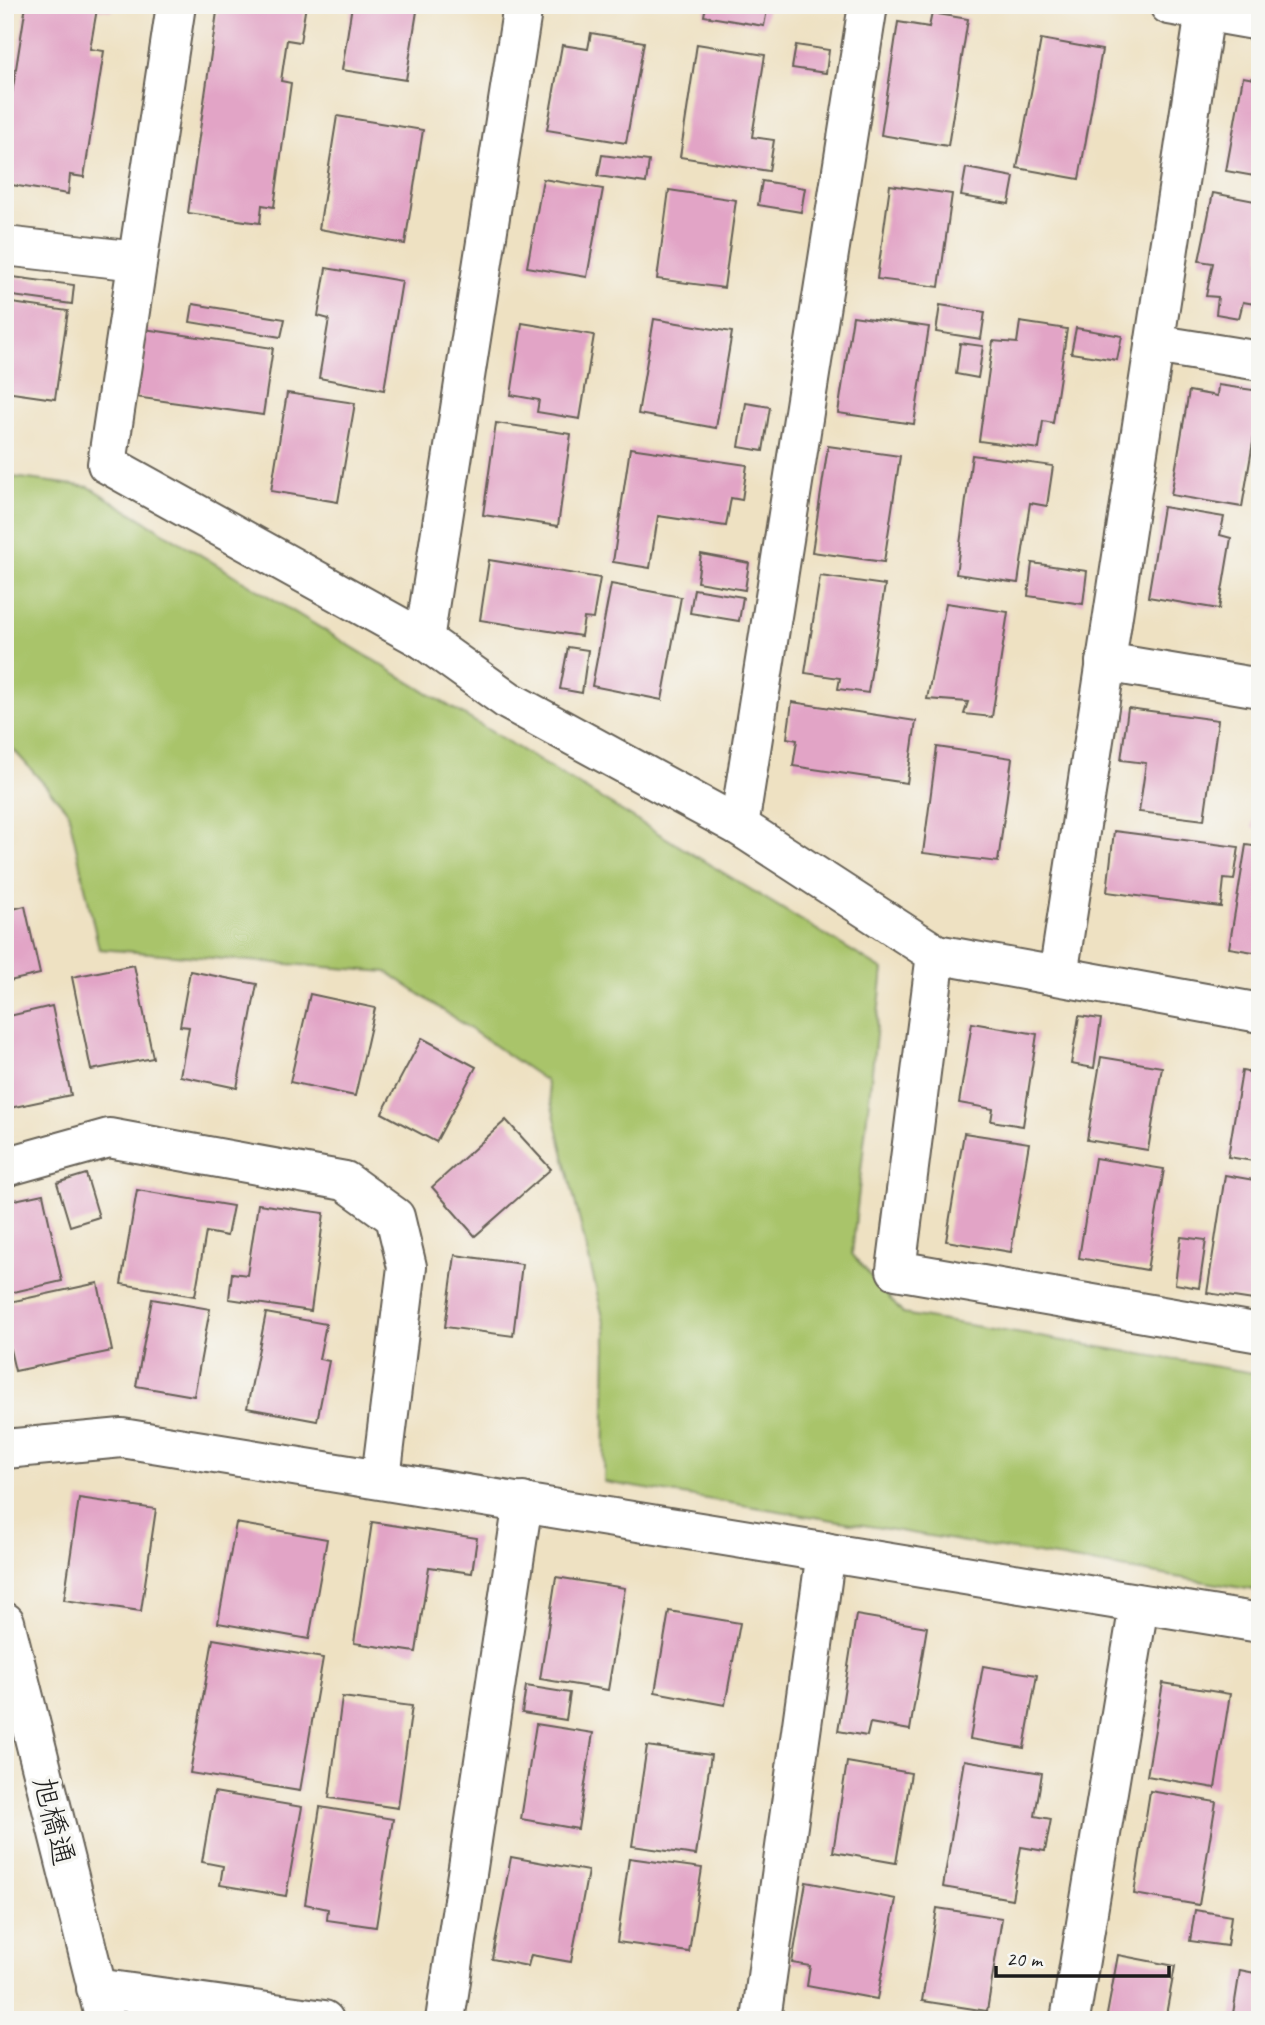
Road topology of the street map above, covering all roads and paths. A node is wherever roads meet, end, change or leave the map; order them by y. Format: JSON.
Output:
{"nodes":[{"id":1,"x":176,"y":5,"type":"edge"},
{"id":2,"x":523,"y":5,"type":"edge"},
{"id":3,"x":868,"y":5,"type":"edge"},
{"id":4,"x":1187,"y":9,"type":"edge"},
{"id":5,"x":1260,"y":21,"type":"edge"},
{"id":6,"x":5,"y":246,"type":"edge"},
{"id":7,"x":137,"y":261,"type":"junction"},
{"id":8,"x":1154,"y":344,"type":"junction"},
{"id":9,"x":1260,"y":361,"type":"edge"},
{"id":10,"x":424,"y":640,"type":"junction"},
{"id":11,"x":1105,"y":662,"type":"junction"},
{"id":12,"x":1260,"y":688,"type":"edge"},
{"id":13,"x":739,"y":826,"type":"junction"},
{"id":14,"x":936,"y":954,"type":"junction"},
{"id":15,"x":1058,"y":976,"type":"junction"},
{"id":16,"x":1260,"y":1013,"type":"edge"},
{"id":17,"x":5,"y":1167,"type":"edge"},
{"id":18,"x":1260,"y":1333,"type":"edge"},
{"id":19,"x":5,"y":1449,"type":"edge"},
{"id":20,"x":381,"y":1478,"type":"junction"},
{"id":21,"x":523,"y":1502,"type":"junction"},
{"id":22,"x":826,"y":1552,"type":"junction"},
{"id":23,"x":1139,"y":1605,"type":"junction"},
{"id":24,"x":5,"y":1622,"type":"edge"},
{"id":25,"x":1260,"y":1623,"type":"edge"},
{"id":26,"x":101,"y":2004,"type":"edge"},
{"id":27,"x":324,"y":2020,"type":"edge"},
{"id":28,"x":445,"y":2020,"type":"edge"},
{"id":29,"x":761,"y":2020,"type":"edge"},
{"id":30,"x":1070,"y":2020,"type":"edge"}],
"edges":[{"from":1,"to":7,"type":"street"},
{"from":2,"to":10,"type":"street"},
{"from":3,"to":13,"type":"street"},
{"from":4,"to":5,"type":"street"},
{"from":4,"to":8,"type":"street"},
{"from":6,"to":7,"type":"street"},
{"from":7,"to":10,"type":"street"},
{"from":8,"to":9,"type":"street"},
{"from":8,"to":11,"type":"street"},
{"from":10,"to":13,"type":"street"},
{"from":11,"to":12,"type":"street"},
{"from":11,"to":15,"type":"street"},
{"from":13,"to":14,"type":"street"},
{"from":14,"to":15,"type":"street"},
{"from":14,"to":18,"type":"street"},
{"from":15,"to":16,"type":"street"},
{"from":17,"to":20,"type":"street"},
{"from":19,"to":20,"type":"street"},
{"from":20,"to":21,"type":"street"},
{"from":21,"to":22,"type":"street"},
{"from":21,"to":28,"type":"street"},
{"from":22,"to":23,"type":"street"},
{"from":22,"to":29,"type":"street"},
{"from":23,"to":25,"type":"street"},
{"from":23,"to":30,"type":"street"},
{"from":24,"to":26,"type":"street","name":"旭橋通"},
{"from":26,"to":27,"type":"street"}]}
